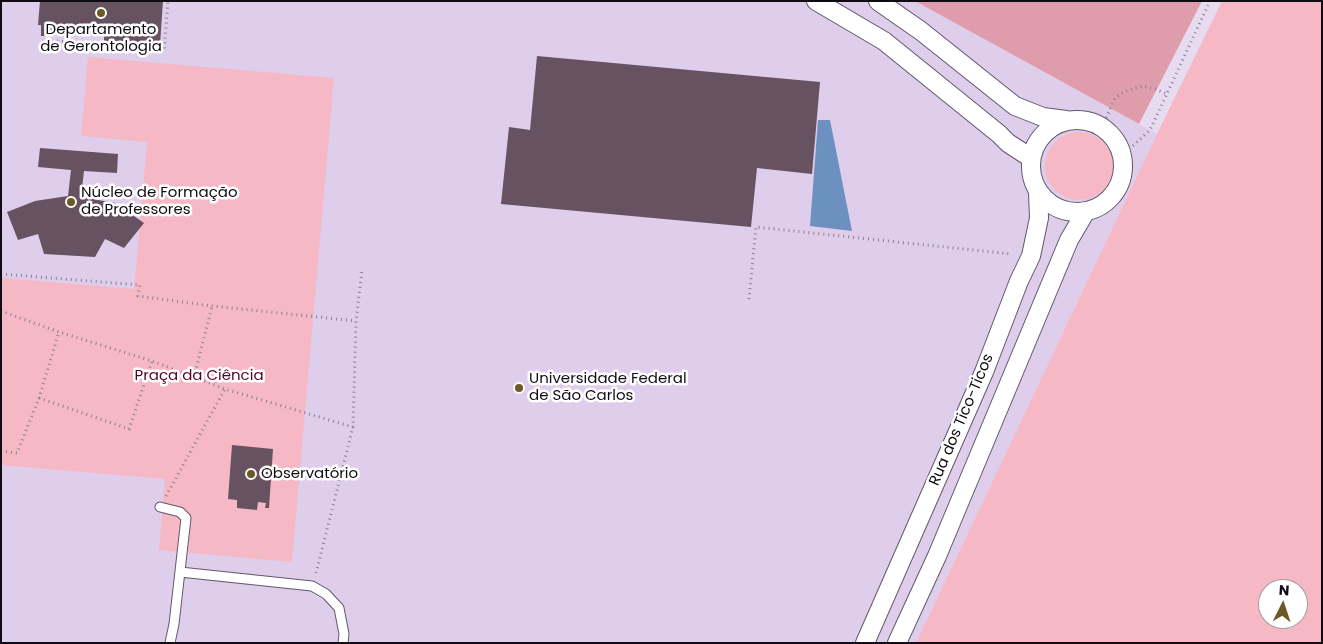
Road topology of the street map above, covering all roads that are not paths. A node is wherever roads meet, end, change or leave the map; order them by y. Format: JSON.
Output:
{"nodes":[{"id":1,"x":816,"y":1,"type":"edge"},
{"id":2,"x":878,"y":1,"type":"edge"},
{"id":3,"x":1067,"y":120,"type":"junction"},
{"id":4,"x":1031,"y":158,"type":"junction"},
{"id":5,"x":1038,"y":192,"type":"junction"},
{"id":6,"x":1086,"y":211,"type":"junction"},
{"id":7,"x":160,"y":507,"type":"road end"},
{"id":8,"x":180,"y":572,"type":"junction"},
{"id":9,"x":170,"y":643,"type":"edge"},
{"id":10,"x":343,"y":643,"type":"edge"},
{"id":11,"x":864,"y":643,"type":"edge"},
{"id":12,"x":897,"y":643,"type":"edge"}],
"edges":[{"from":1,"to":4,"type":"street"},
{"from":2,"to":3,"type":"street"},
{"from":3,"to":4,"type":"street"},
{"from":3,"to":6,"type":"street"},
{"from":4,"to":5,"type":"street"},
{"from":5,"to":6,"type":"street"},
{"from":5,"to":11,"type":"street","name":"Rua dos Tico-Ticos"},
{"from":6,"to":12,"type":"street","name":"Rua dos Tico-Ticos"},
{"from":7,"to":8,"type":"lane"},
{"from":8,"to":9,"type":"lane"},
{"from":8,"to":10,"type":"lane"}]}
